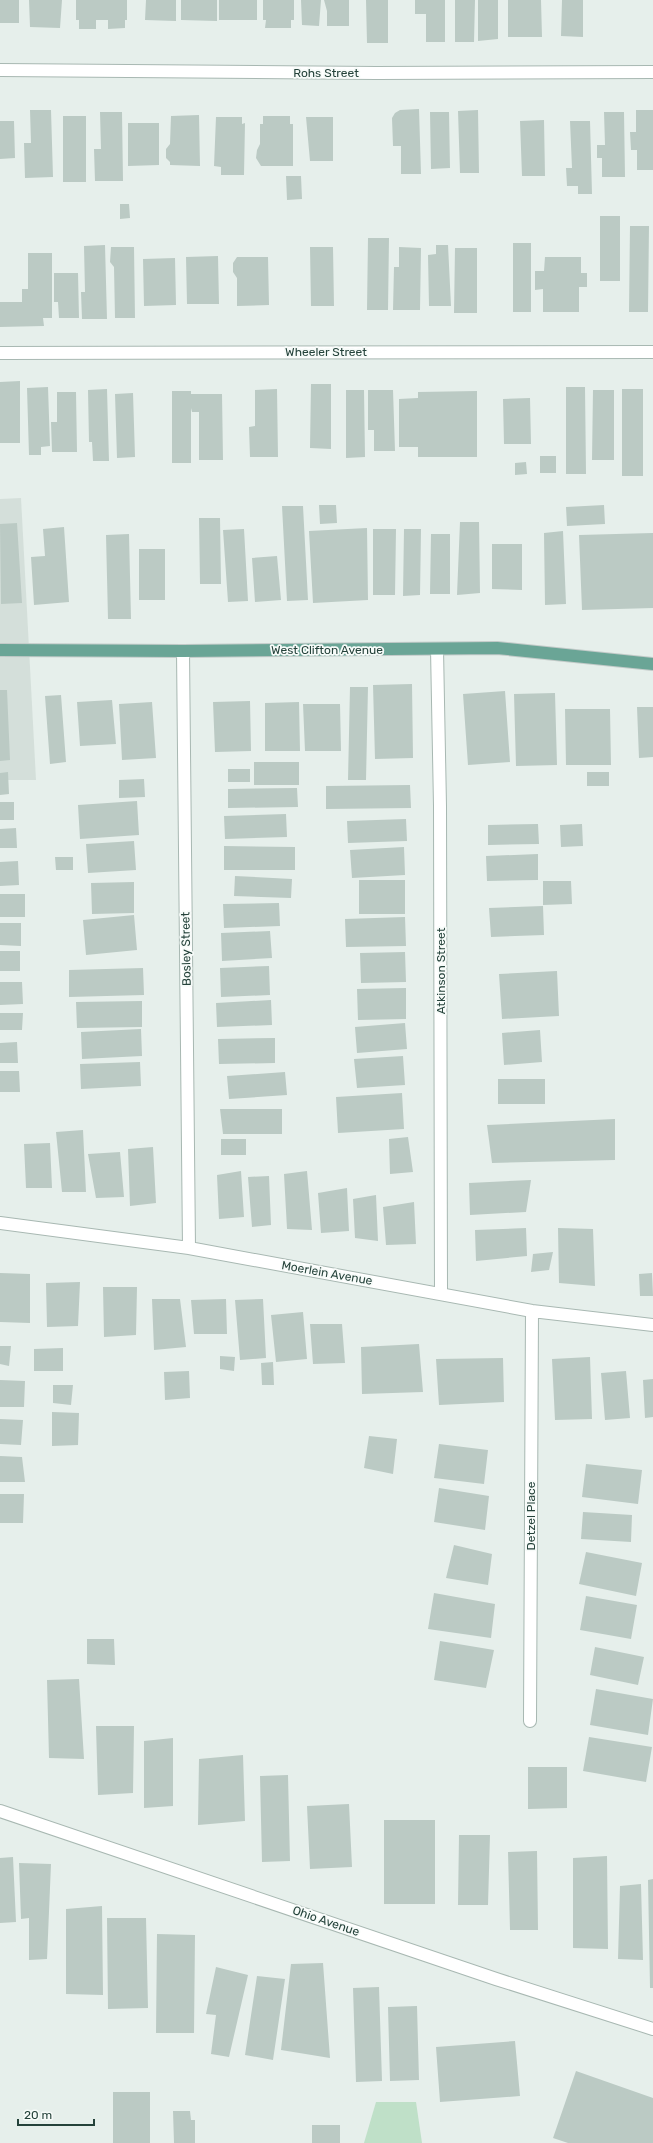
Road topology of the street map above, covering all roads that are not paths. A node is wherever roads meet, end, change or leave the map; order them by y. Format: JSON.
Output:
{"nodes":[{"id":1,"x":0,"y":70,"type":"edge"},
{"id":2,"x":653,"y":72,"type":"edge"},
{"id":3,"x":653,"y":352,"type":"edge"},
{"id":4,"x":0,"y":353,"type":"edge"},
{"id":5,"x":437,"y":649,"type":"junction"},
{"id":6,"x":0,"y":650,"type":"edge"},
{"id":7,"x":183,"y":651,"type":"junction"},
{"id":8,"x":653,"y":664,"type":"edge"},
{"id":9,"x":0,"y":1223,"type":"edge"},
{"id":10,"x":189,"y":1248,"type":"junction"},
{"id":11,"x":441,"y":1294,"type":"junction"},
{"id":12,"x":532,"y":1311,"type":"junction"},
{"id":13,"x":653,"y":1325,"type":"edge"},
{"id":14,"x":530,"y":1721,"type":"dead end"},
{"id":15,"x":0,"y":1810,"type":"edge"},
{"id":16,"x":653,"y":2029,"type":"edge"}],
"edges":[{"from":1,"to":2,"type":"street","name":"Rohs Street"},
{"from":3,"to":4,"type":"street","name":"Wheeler Street"},
{"from":5,"to":7,"type":"main road","name":"West Clifton Avenue"},
{"from":5,"to":8,"type":"main road","name":"West Clifton Avenue"},
{"from":5,"to":11,"type":"street","name":"Atkinson Street"},
{"from":6,"to":7,"type":"main road","name":"West Clifton Avenue"},
{"from":7,"to":10,"type":"street","name":"Bosley Street"},
{"from":9,"to":10,"type":"street","name":"Moerlein Avenue"},
{"from":10,"to":11,"type":"street","name":"Moerlein Avenue"},
{"from":11,"to":12,"type":"street","name":"Moerlein Avenue"},
{"from":12,"to":13,"type":"street","name":"Moerlein Avenue"},
{"from":12,"to":14,"type":"street","name":"Detzel Place"},
{"from":15,"to":16,"type":"street","name":"Ohio Avenue"}]}
